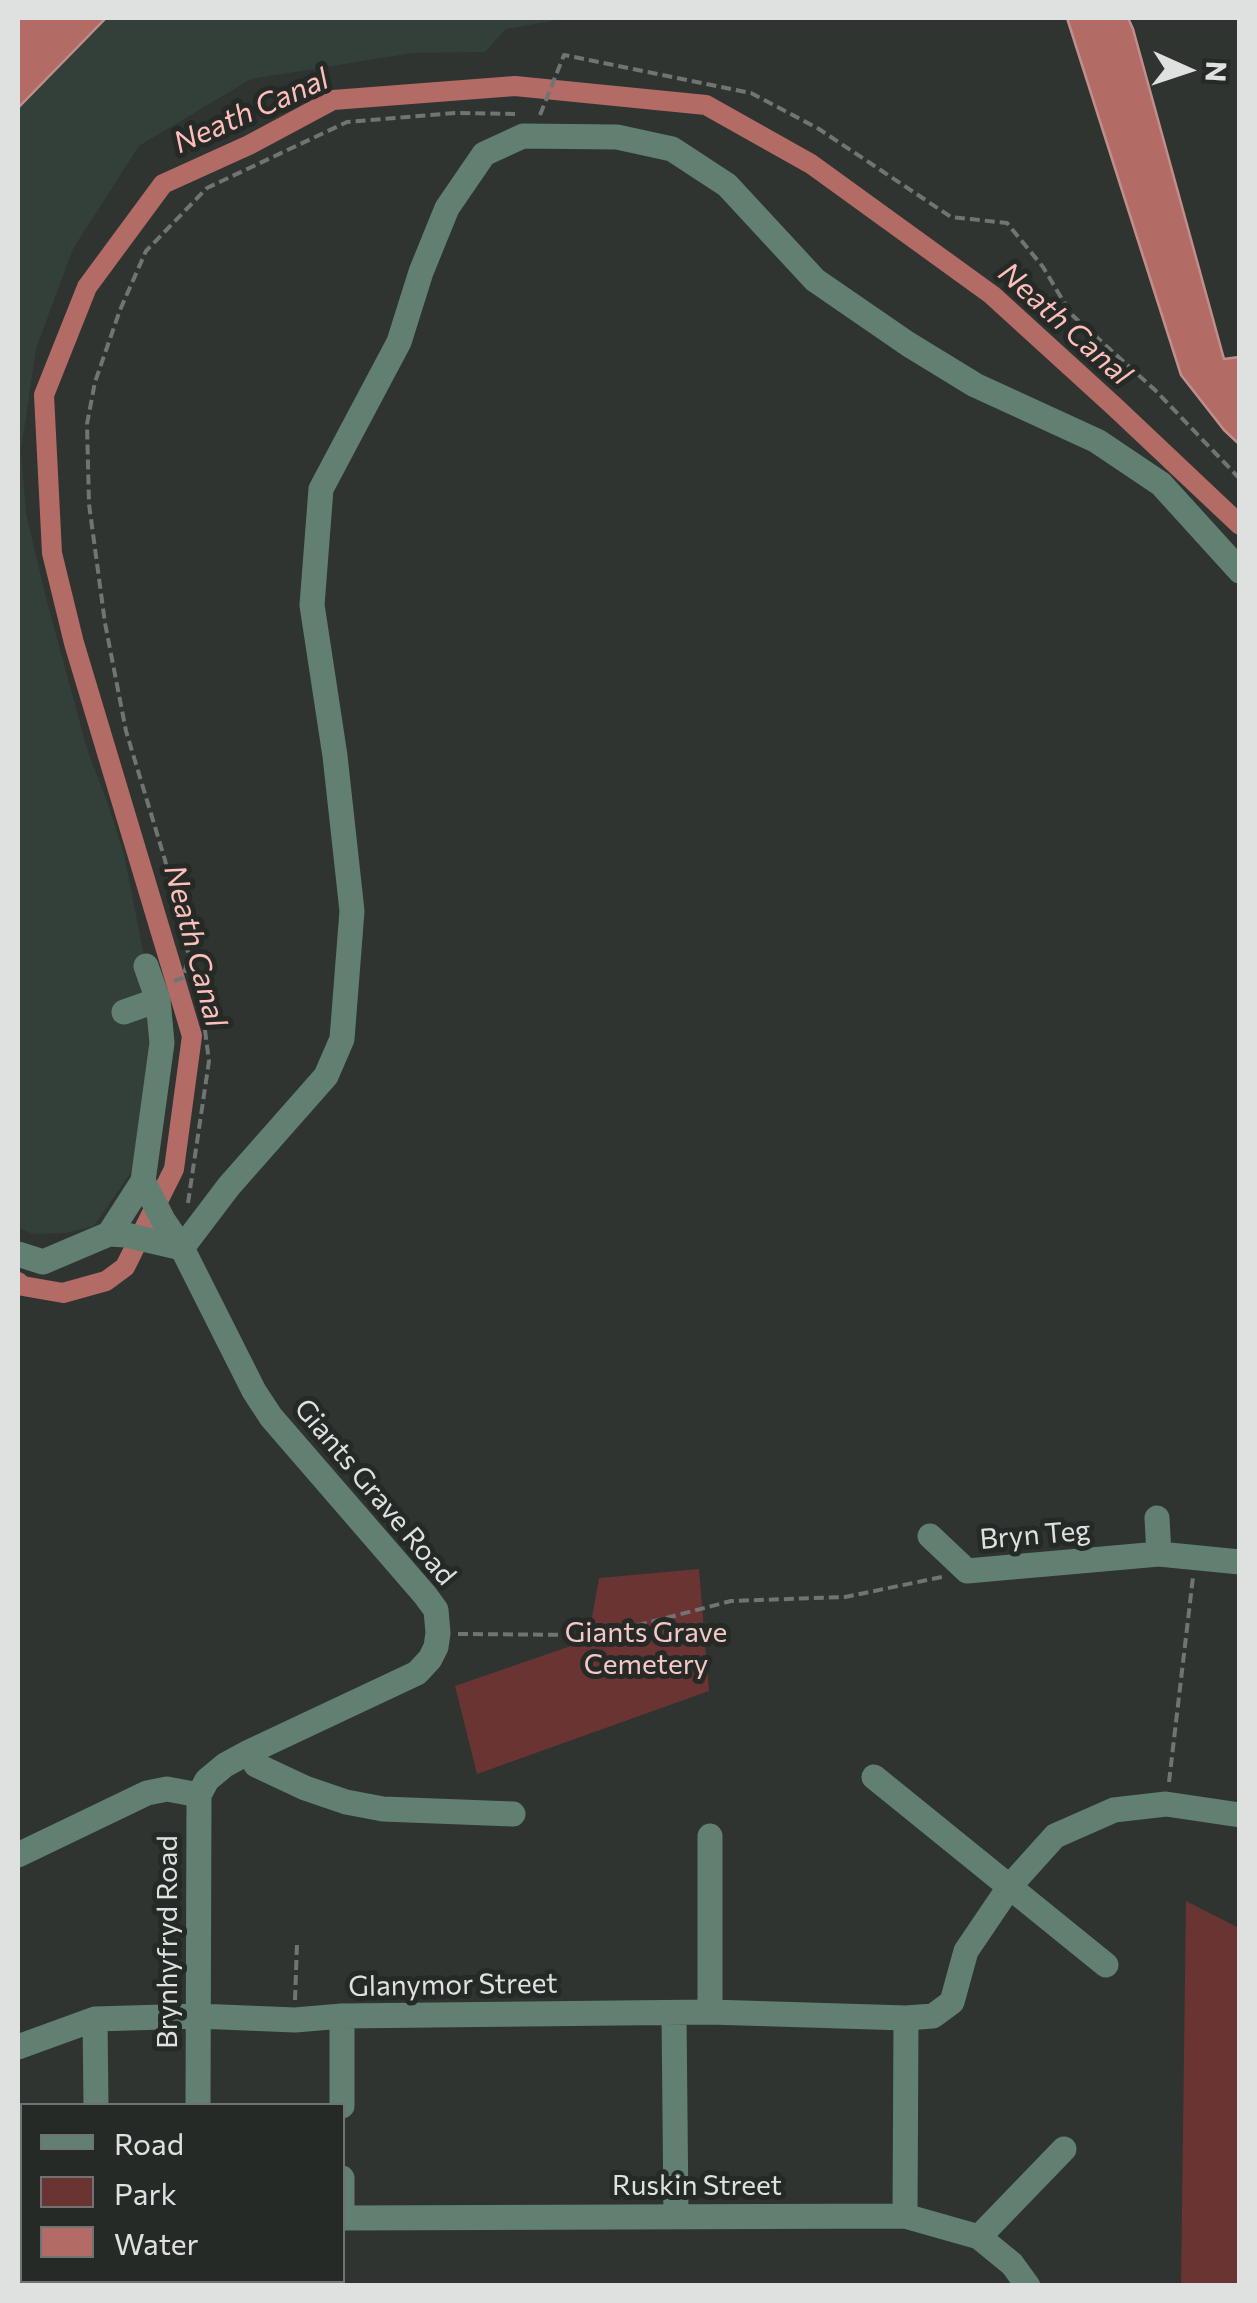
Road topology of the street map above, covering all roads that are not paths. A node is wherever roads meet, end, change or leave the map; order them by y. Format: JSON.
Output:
{"nodes":[{"id":1,"x":1240,"y":571,"type":"edge"},
{"id":2,"x":146,"y":966,"type":"dead end"},
{"id":3,"x":158,"y":1000,"type":"junction"},
{"id":4,"x":124,"y":1012,"type":"dead end"},
{"id":5,"x":145,"y":1185,"type":"junction"},
{"id":6,"x":158,"y":1231,"type":"junction"},
{"id":7,"x":118,"y":1234,"type":"junction"},
{"id":8,"x":182,"y":1248,"type":"junction"},
{"id":9,"x":18,"y":1254,"type":"edge"},
{"id":10,"x":1157,"y":1518,"type":"dead end"},
{"id":11,"x":930,"y":1536,"type":"dead end"},
{"id":12,"x":1159,"y":1554,"type":"junction"},
{"id":13,"x":1240,"y":1562,"type":"edge"},
{"id":14,"x":248,"y":1752,"type":"junction"},
{"id":15,"x":874,"y":1777,"type":"dead end"},
{"id":16,"x":203,"y":1788,"type":"junction"},
{"id":17,"x":513,"y":1814,"type":"dead end"},
{"id":18,"x":1240,"y":1815,"type":"edge"},
{"id":19,"x":710,"y":1836,"type":"dead end"},
{"id":20,"x":18,"y":1855,"type":"edge"},
{"id":21,"x":1010,"y":1886,"type":"junction"},
{"id":22,"x":1106,"y":1965,"type":"dead end"},
{"id":23,"x":710,"y":2012,"type":"junction"},
{"id":24,"x":674,"y":2013,"type":"junction"},
{"id":25,"x":197,"y":2016,"type":"junction"},
{"id":26,"x":342,"y":2016,"type":"junction"},
{"id":27,"x":906,"y":2018,"type":"junction"},
{"id":28,"x":95,"y":2020,"type":"junction"},
{"id":29,"x":18,"y":2047,"type":"edge"},
{"id":30,"x":96,"y":2103,"type":"edge"},
{"id":31,"x":198,"y":2103,"type":"edge"},
{"id":32,"x":342,"y":2103,"type":"edge"},
{"id":33,"x":1064,"y":2149,"type":"dead end"},
{"id":34,"x":676,"y":2216,"type":"junction"},
{"id":35,"x":905,"y":2216,"type":"junction"},
{"id":36,"x":345,"y":2218,"type":"edge"},
{"id":37,"x":979,"y":2237,"type":"junction"},
{"id":38,"x":1028,"y":2286,"type":"edge"}],
"edges":[{"from":1,"to":8,"type":"street"},
{"from":2,"to":3,"type":"street"},
{"from":3,"to":4,"type":"street"},
{"from":3,"to":5,"type":"street"},
{"from":5,"to":6,"type":"street","name":"Giants Grave Road"},
{"from":5,"to":7,"type":"street"},
{"from":6,"to":7,"type":"street"},
{"from":6,"to":8,"type":"street","name":"Giants Grave Road"},
{"from":7,"to":9,"type":"street"},
{"from":8,"to":14,"type":"street","name":"Giants Grave Road"},
{"from":10,"to":12,"type":"street"},
{"from":11,"to":12,"type":"street","name":"Bryn Teg"},
{"from":12,"to":13,"type":"street","name":"Bryn Teg"},
{"from":14,"to":16,"type":"street","name":"Giants Grave Road"},
{"from":14,"to":17,"type":"street"},
{"from":15,"to":21,"type":"street"},
{"from":16,"to":20,"type":"street"},
{"from":16,"to":25,"type":"street","name":"Brynhyfryd Road"},
{"from":18,"to":21,"type":"street"},
{"from":19,"to":23,"type":"street"},
{"from":21,"to":22,"type":"street"},
{"from":21,"to":27,"type":"street","name":"Glanymor Street"},
{"from":23,"to":24,"type":"street","name":"Glanymor Street"},
{"from":23,"to":27,"type":"street","name":"Glanymor Street"},
{"from":24,"to":26,"type":"street","name":"Glanymor Street"},
{"from":24,"to":34,"type":"street"},
{"from":25,"to":26,"type":"street","name":"Glanymor Street"},
{"from":25,"to":28,"type":"street","name":"Glanymor Street"},
{"from":25,"to":31,"type":"street","name":"Brynhyfryd Road"},
{"from":26,"to":32,"type":"street"},
{"from":27,"to":35,"type":"street"},
{"from":28,"to":29,"type":"street","name":"Glanymor Street"},
{"from":28,"to":30,"type":"street"},
{"from":33,"to":37,"type":"street"},
{"from":34,"to":35,"type":"street","name":"Ruskin Street"},
{"from":34,"to":36,"type":"street","name":"Ruskin Street"},
{"from":35,"to":37,"type":"street","name":"Ruskin Street"},
{"from":37,"to":38,"type":"street","name":"Ruskin Street"}]}
